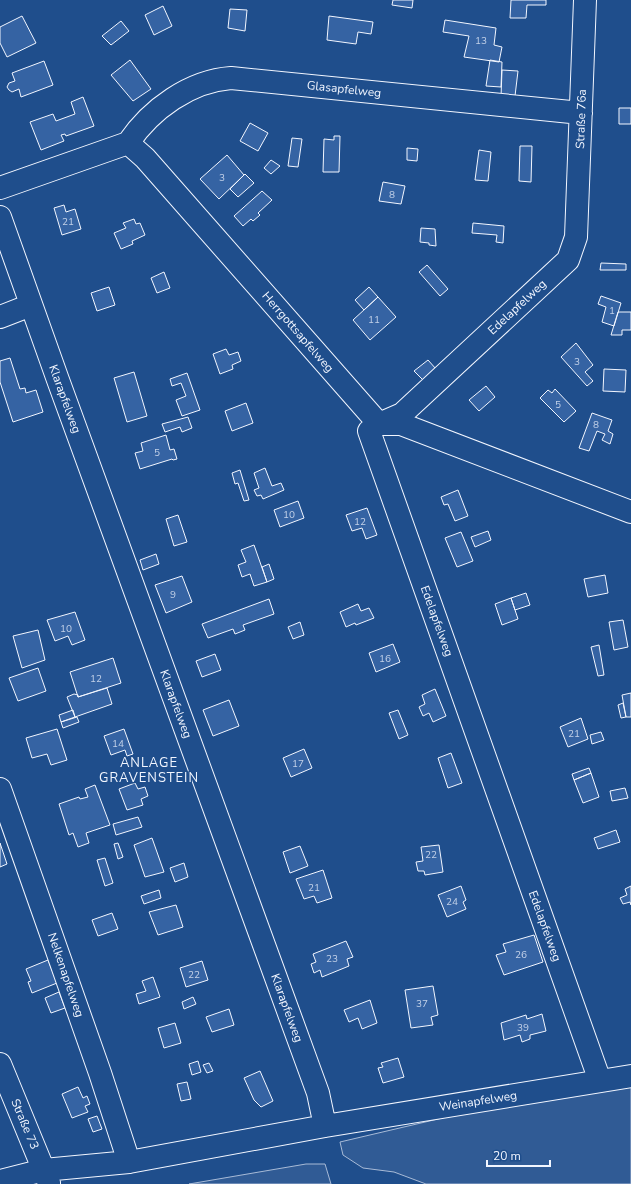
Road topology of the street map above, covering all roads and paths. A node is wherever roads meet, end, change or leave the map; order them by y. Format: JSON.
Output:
{"nodes":[{"id":1,"x":585,"y":0,"type":"edge"},
{"id":2,"x":581,"y":113,"type":"junction"},
{"id":3,"x":128,"y":143,"type":"junction"},
{"id":4,"x":0,"y":188,"type":"edge"},
{"id":5,"x":0,"y":217,"type":"edge"},
{"id":6,"x":576,"y":237,"type":"joint"},
{"id":7,"x":31,"y":305,"type":"junction"},
{"id":8,"x":0,"y":317,"type":"edge"},
{"id":9,"x":379,"y":424,"type":"junction"},
{"id":10,"x":631,"y":512,"type":"edge"},
{"id":11,"x":0,"y":789,"type":"edge"},
{"id":12,"x":0,"y":1064,"type":"edge"},
{"id":13,"x":631,"y":1076,"type":"edge"},
{"id":14,"x":600,"y":1081,"type":"junction"},
{"id":15,"x":325,"y":1126,"type":"junction"},
{"id":16,"x":129,"y":1162,"type":"junction"},
{"id":17,"x":47,"y":1177,"type":"edge"},
{"id":18,"x":0,"y":1182,"type":"edge"}],
"edges":[{"from":1,"to":2,"type":"street","name":"Straße 76a"},
{"from":2,"to":3,"type":"street","name":"Glasapfelweg"},
{"from":2,"to":6,"type":"street","name":"Straße 76a"},
{"from":3,"to":4,"type":"street"},
{"from":3,"to":9,"type":"street","name":"Herrgottsapfelweg"},
{"from":5,"to":7,"type":"street","name":"Klarapfelweg"},
{"from":6,"to":9,"type":"street","name":"Edelapfelweg"},
{"from":7,"to":8,"type":"street"},
{"from":7,"to":15,"type":"street","name":"Klarapfelweg"},
{"from":9,"to":10,"type":"street"},
{"from":9,"to":14,"type":"street","name":"Edelapfelweg"},
{"from":11,"to":16,"type":"street","name":"Nelkenapfelweg"},
{"from":12,"to":17,"type":"street","name":"Straße 73"},
{"from":13,"to":14,"type":"street","name":"Weinapfelweg"},
{"from":14,"to":15,"type":"street","name":"Weinapfelweg"},
{"from":15,"to":16,"type":"street","name":"Weinapfelweg"},
{"from":16,"to":17,"type":"street","name":"Weinapfelweg"},
{"from":17,"to":18,"type":"street"}]}
